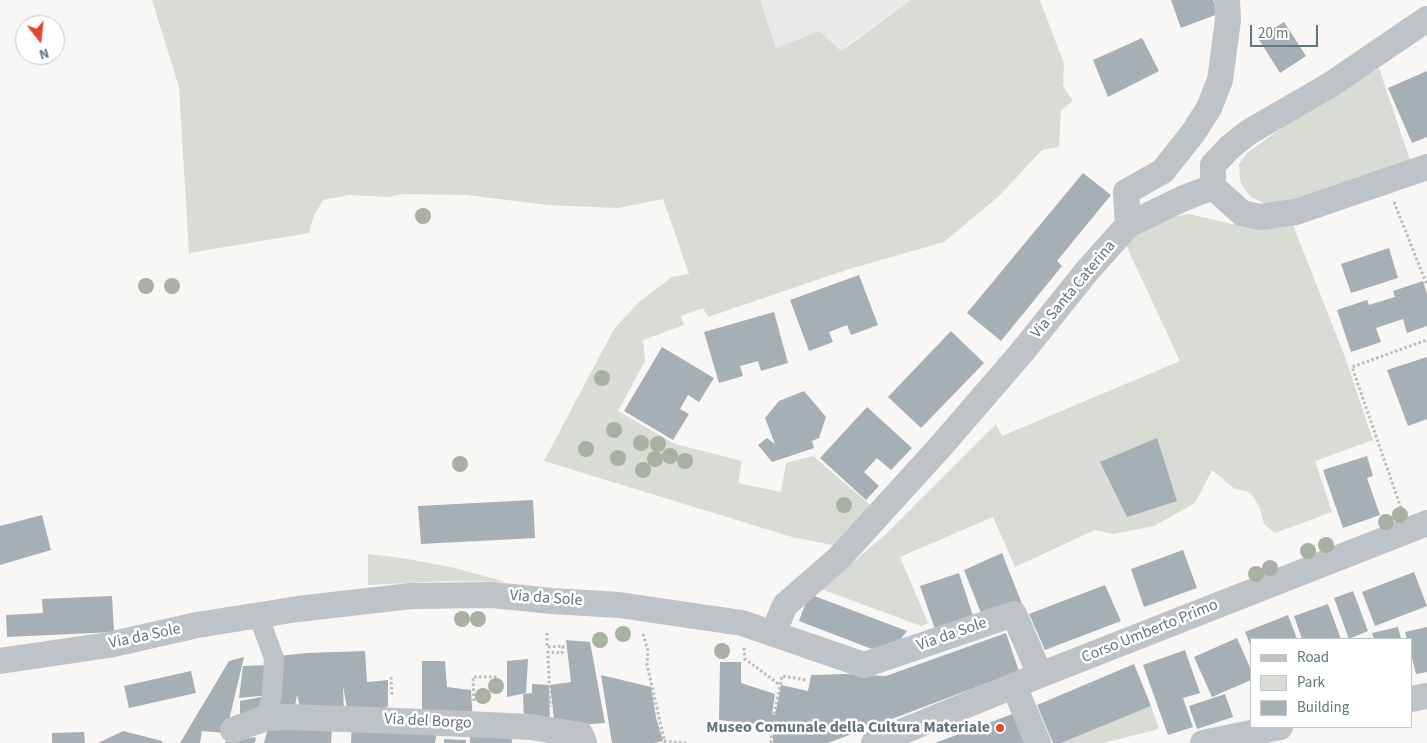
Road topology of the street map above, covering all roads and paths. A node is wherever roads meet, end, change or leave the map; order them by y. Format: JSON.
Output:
{"nodes":[{"id":1,"x":1227,"y":0,"type":"edge"},
{"id":2,"x":1427,"y":19,"type":"edge"},
{"id":3,"x":1427,"y":168,"type":"edge"},
{"id":4,"x":1386,"y":182,"type":"junction"},
{"id":5,"x":1213,"y":187,"type":"junction"},
{"id":6,"x":1128,"y":225,"type":"junction"},
{"id":7,"x":1427,"y":286,"type":"edge"},
{"id":8,"x":1427,"y":340,"type":"edge"},
{"id":9,"x":1418,"y":526,"type":"edge"},
{"id":10,"x":634,"y":607,"type":"junction"},
{"id":11,"x":258,"y":615,"type":"junction"},
{"id":12,"x":742,"y":623,"type":"junction"},
{"id":13,"x":547,"y":633,"type":"dead end"},
{"id":14,"x":773,"y":634,"type":"junction"},
{"id":15,"x":0,"y":662,"type":"edge"},
{"id":16,"x":1040,"y":675,"type":"junction"},
{"id":17,"x":498,"y":677,"type":"dead end"},
{"id":18,"x":806,"y":680,"type":"dead end"},
{"id":19,"x":780,"y":685,"type":"junction"},
{"id":20,"x":1014,"y":686,"type":"junction"},
{"id":21,"x":1427,"y":696,"type":"edge"},
{"id":22,"x":1412,"y":699,"type":"edge"},
{"id":23,"x":774,"y":714,"type":"dead end"},
{"id":24,"x":266,"y":718,"type":"junction"},
{"id":25,"x":476,"y":724,"type":"junction"},
{"id":26,"x":772,"y":726,"type":"dead end"},
{"id":27,"x":1275,"y":728,"type":"edge"},
{"id":28,"x":233,"y":730,"type":"dead end"},
{"id":29,"x":551,"y":730,"type":"junction"},
{"id":30,"x":665,"y":742,"type":"edge"},
{"id":31,"x":584,"y":743,"type":"edge"},
{"id":32,"x":686,"y":743,"type":"edge"},
{"id":33,"x":771,"y":743,"type":"edge"},
{"id":34,"x":874,"y":743,"type":"edge"},
{"id":35,"x":1038,"y":743,"type":"edge"},
{"id":36,"x":1203,"y":743,"type":"edge"}],
"edges":[{"from":1,"to":6,"type":"street"},
{"from":2,"to":5,"type":"street"},
{"from":3,"to":4,"type":"street"},
{"from":4,"to":5,"type":"street"},
{"from":4,"to":7,"type":"path"},
{"from":5,"to":6,"type":"street","name":"Via Santa Caterina"},
{"from":6,"to":14,"type":"street","name":"Via Santa Caterina"},
{"from":8,"to":9,"type":"path"},
{"from":9,"to":16,"type":"street","name":"Corso Umberto Primo"},
{"from":10,"to":11,"type":"street","name":"Via da Sole"},
{"from":10,"to":12,"type":"street","name":"Via da Sole"},
{"from":10,"to":30,"type":"path"},
{"from":11,"to":15,"type":"street","name":"Via da Sole"},
{"from":11,"to":24,"type":"street"},
{"from":12,"to":14,"type":"street","name":"Via da Sole"},
{"from":12,"to":19,"type":"path"},
{"from":13,"to":29,"type":"path"},
{"from":14,"to":16,"type":"street","name":"Via da Sole"},
{"from":16,"to":20,"type":"street","name":"Corso Umberto Primo"},
{"from":17,"to":25,"type":"path"},
{"from":18,"to":19,"type":"path"},
{"from":19,"to":23,"type":"path"},
{"from":20,"to":34,"type":"street","name":"Corso Umberto Primo"},
{"from":20,"to":35,"type":"street"},
{"from":21,"to":22,"type":"street"},
{"from":24,"to":25,"type":"street","name":"Via del Borgo"},
{"from":24,"to":28,"type":"street","name":"Via del Borgo"},
{"from":25,"to":29,"type":"street","name":"Via del Borgo"},
{"from":26,"to":33,"type":"path"},
{"from":27,"to":36,"type":"street"},
{"from":29,"to":31,"type":"street","name":"Via del Borgo"},
{"from":30,"to":32,"type":"path"}]}
